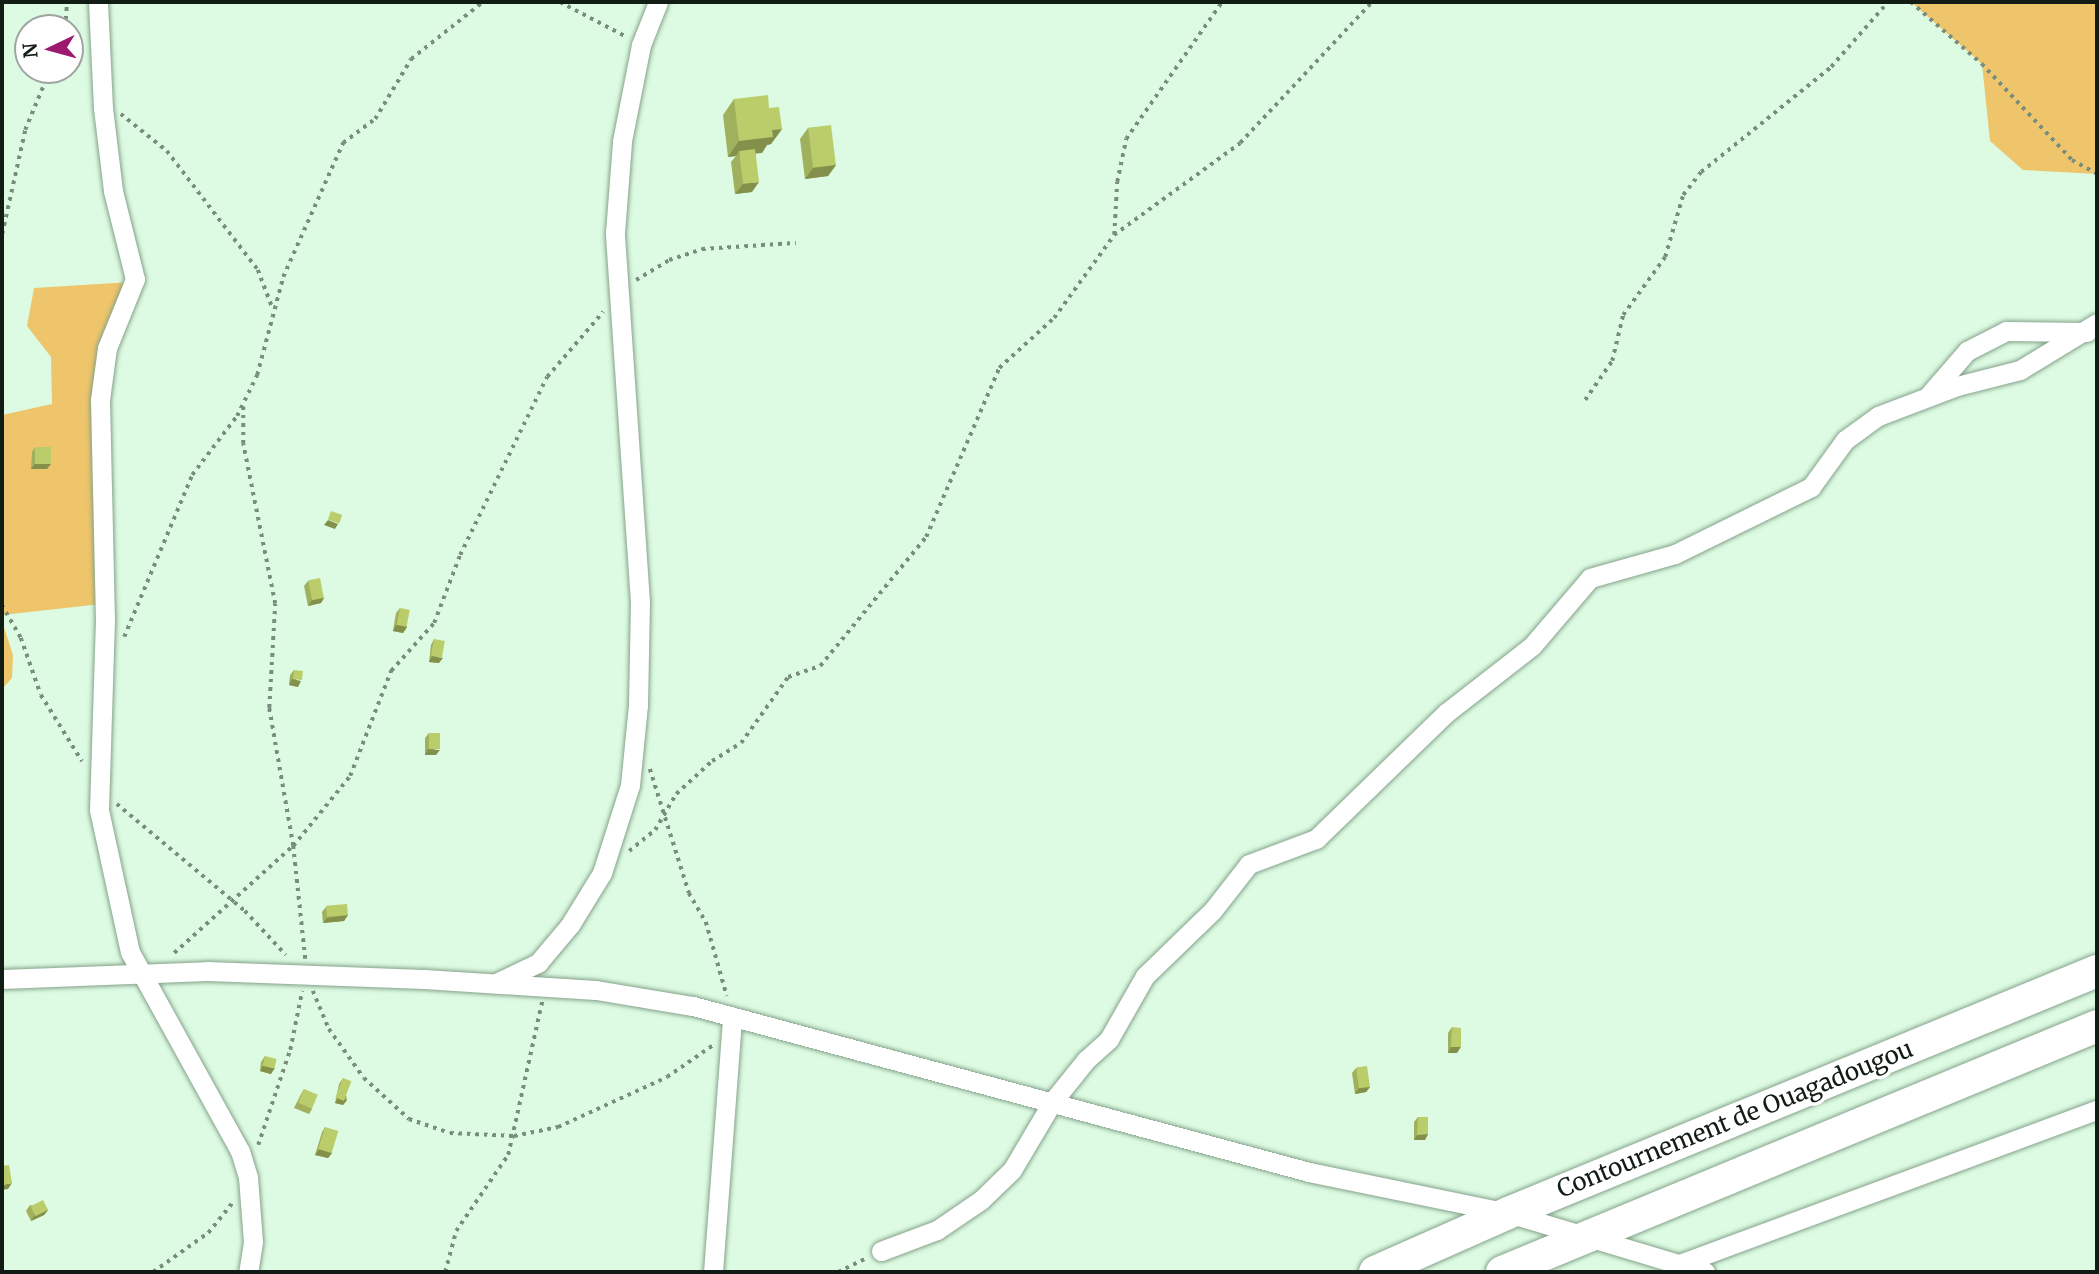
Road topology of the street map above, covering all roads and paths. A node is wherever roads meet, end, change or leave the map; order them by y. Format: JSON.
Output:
{"nodes":[{"id":1,"x":99,"y":2,"type":"edge"},
{"id":2,"x":483,"y":2,"type":"edge"},
{"id":3,"x":560,"y":2,"type":"edge"},
{"id":4,"x":658,"y":2,"type":"edge"},
{"id":5,"x":1222,"y":2,"type":"edge"},
{"id":6,"x":1372,"y":2,"type":"edge"},
{"id":7,"x":1888,"y":2,"type":"edge"},
{"id":8,"x":1910,"y":2,"type":"edge"},
{"id":9,"x":641,"y":44,"type":"junction"},
{"id":10,"x":44,"y":84,"type":"edge"},
{"id":11,"x":117,"y":111,"type":"dead end"},
{"id":12,"x":2097,"y":174,"type":"edge"},
{"id":13,"x":2,"y":234,"type":"edge"},
{"id":14,"x":1114,"y":235,"type":"junction"},
{"id":15,"x":796,"y":243,"type":"dead end"},
{"id":16,"x":620,"y":294,"type":"junction"},
{"id":17,"x":272,"y":308,"type":"junction"},
{"id":18,"x":2092,"y":328,"type":"edge"},
{"id":19,"x":1926,"y":398,"type":"junction"},
{"id":20,"x":1585,"y":400,"type":"dead end"},
{"id":21,"x":243,"y":405,"type":"junction"},
{"id":22,"x":2,"y":605,"type":"edge"},
{"id":23,"x":123,"y":639,"type":"dead end"},
{"id":24,"x":85,"y":765,"type":"dead end"},
{"id":25,"x":649,"y":765,"type":"dead end"},
{"id":26,"x":109,"y":797,"type":"dead end"},
{"id":27,"x":664,"y":815,"type":"junction"},
{"id":28,"x":293,"y":846,"type":"junction"},
{"id":29,"x":602,"y":873,"type":"junction"},
{"id":30,"x":232,"y":900,"type":"junction"},
{"id":31,"x":2097,"y":971,"type":"edge"},
{"id":32,"x":147,"y":973,"type":"junction"},
{"id":33,"x":305,"y":974,"type":"junction"},
{"id":34,"x":2,"y":979,"type":"edge"},
{"id":35,"x":495,"y":983,"type":"junction"},
{"id":36,"x":545,"y":986,"type":"junction"},
{"id":37,"x":732,"y":1017,"type":"junction"},
{"id":38,"x":2097,"y":1026,"type":"edge"},
{"id":39,"x":1054,"y":1101,"type":"junction"},
{"id":40,"x":2097,"y":1110,"type":"edge"},
{"id":41,"x":514,"y":1136,"type":"junction"},
{"id":42,"x":248,"y":1177,"type":"junction"},
{"id":43,"x":1508,"y":1213,"type":"junction"},
{"id":44,"x":1590,"y":1238,"type":"junction"},
{"id":45,"x":881,"y":1251,"type":"joint"},
{"id":46,"x":1672,"y":1268,"type":"edge"},
{"id":47,"x":153,"y":1272,"type":"edge"},
{"id":48,"x":248,"y":1272,"type":"edge"},
{"id":49,"x":445,"y":1272,"type":"edge"},
{"id":50,"x":713,"y":1272,"type":"edge"},
{"id":51,"x":838,"y":1272,"type":"edge"},
{"id":52,"x":1375,"y":1272,"type":"edge"},
{"id":53,"x":1502,"y":1272,"type":"edge"},
{"id":54,"x":1706,"y":1272,"type":"edge"}],
"edges":[{"from":1,"to":32,"type":"street"},
{"from":2,"to":17,"type":"path"},
{"from":3,"to":9,"type":"path"},
{"from":4,"to":9,"type":"street"},
{"from":5,"to":14,"type":"path"},
{"from":6,"to":14,"type":"path"},
{"from":7,"to":20,"type":"path"},
{"from":8,"to":12,"type":"path"},
{"from":9,"to":16,"type":"street"},
{"from":10,"to":13,"type":"path"},
{"from":11,"to":17,"type":"path"},
{"from":14,"to":27,"type":"path"},
{"from":15,"to":16,"type":"path"},
{"from":16,"to":28,"type":"path"},
{"from":16,"to":29,"type":"street"},
{"from":17,"to":21,"type":"path"},
{"from":18,"to":19,"type":"street"},
{"from":18,"to":19,"type":"street"},
{"from":19,"to":39,"type":"street"},
{"from":21,"to":23,"type":"path"},
{"from":21,"to":28,"type":"path"},
{"from":22,"to":24,"type":"path"},
{"from":25,"to":27,"type":"path"},
{"from":26,"to":30,"type":"path"},
{"from":27,"to":29,"type":"path"},
{"from":27,"to":37,"type":"path"},
{"from":28,"to":30,"type":"path"},
{"from":28,"to":33,"type":"path"},
{"from":29,"to":35,"type":"street"},
{"from":30,"to":32,"type":"path"},
{"from":30,"to":33,"type":"path"},
{"from":31,"to":43,"type":"highway","name":"Contournement de Ouagadougou"},
{"from":32,"to":33,"type":"street"},
{"from":32,"to":34,"type":"street"},
{"from":32,"to":42,"type":"street"},
{"from":33,"to":35,"type":"street"},
{"from":33,"to":41,"type":"path"},
{"from":33,"to":42,"type":"path"},
{"from":35,"to":36,"type":"street"},
{"from":36,"to":37,"type":"street"},
{"from":36,"to":41,"type":"path"},
{"from":37,"to":39,"type":"street"},
{"from":37,"to":41,"type":"path"},
{"from":37,"to":50,"type":"street"},
{"from":38,"to":44,"type":"highway"},
{"from":39,"to":43,"type":"street"},
{"from":39,"to":45,"type":"street"},
{"from":40,"to":46,"type":"street"},
{"from":41,"to":49,"type":"path"},
{"from":42,"to":47,"type":"path"},
{"from":42,"to":48,"type":"street"},
{"from":43,"to":44,"type":"street"},
{"from":43,"to":52,"type":"highway","name":"Contournement de Ouagadougou"},
{"from":44,"to":46,"type":"street"},
{"from":44,"to":53,"type":"highway"},
{"from":45,"to":51,"type":"path"},
{"from":46,"to":54,"type":"street"}]}
